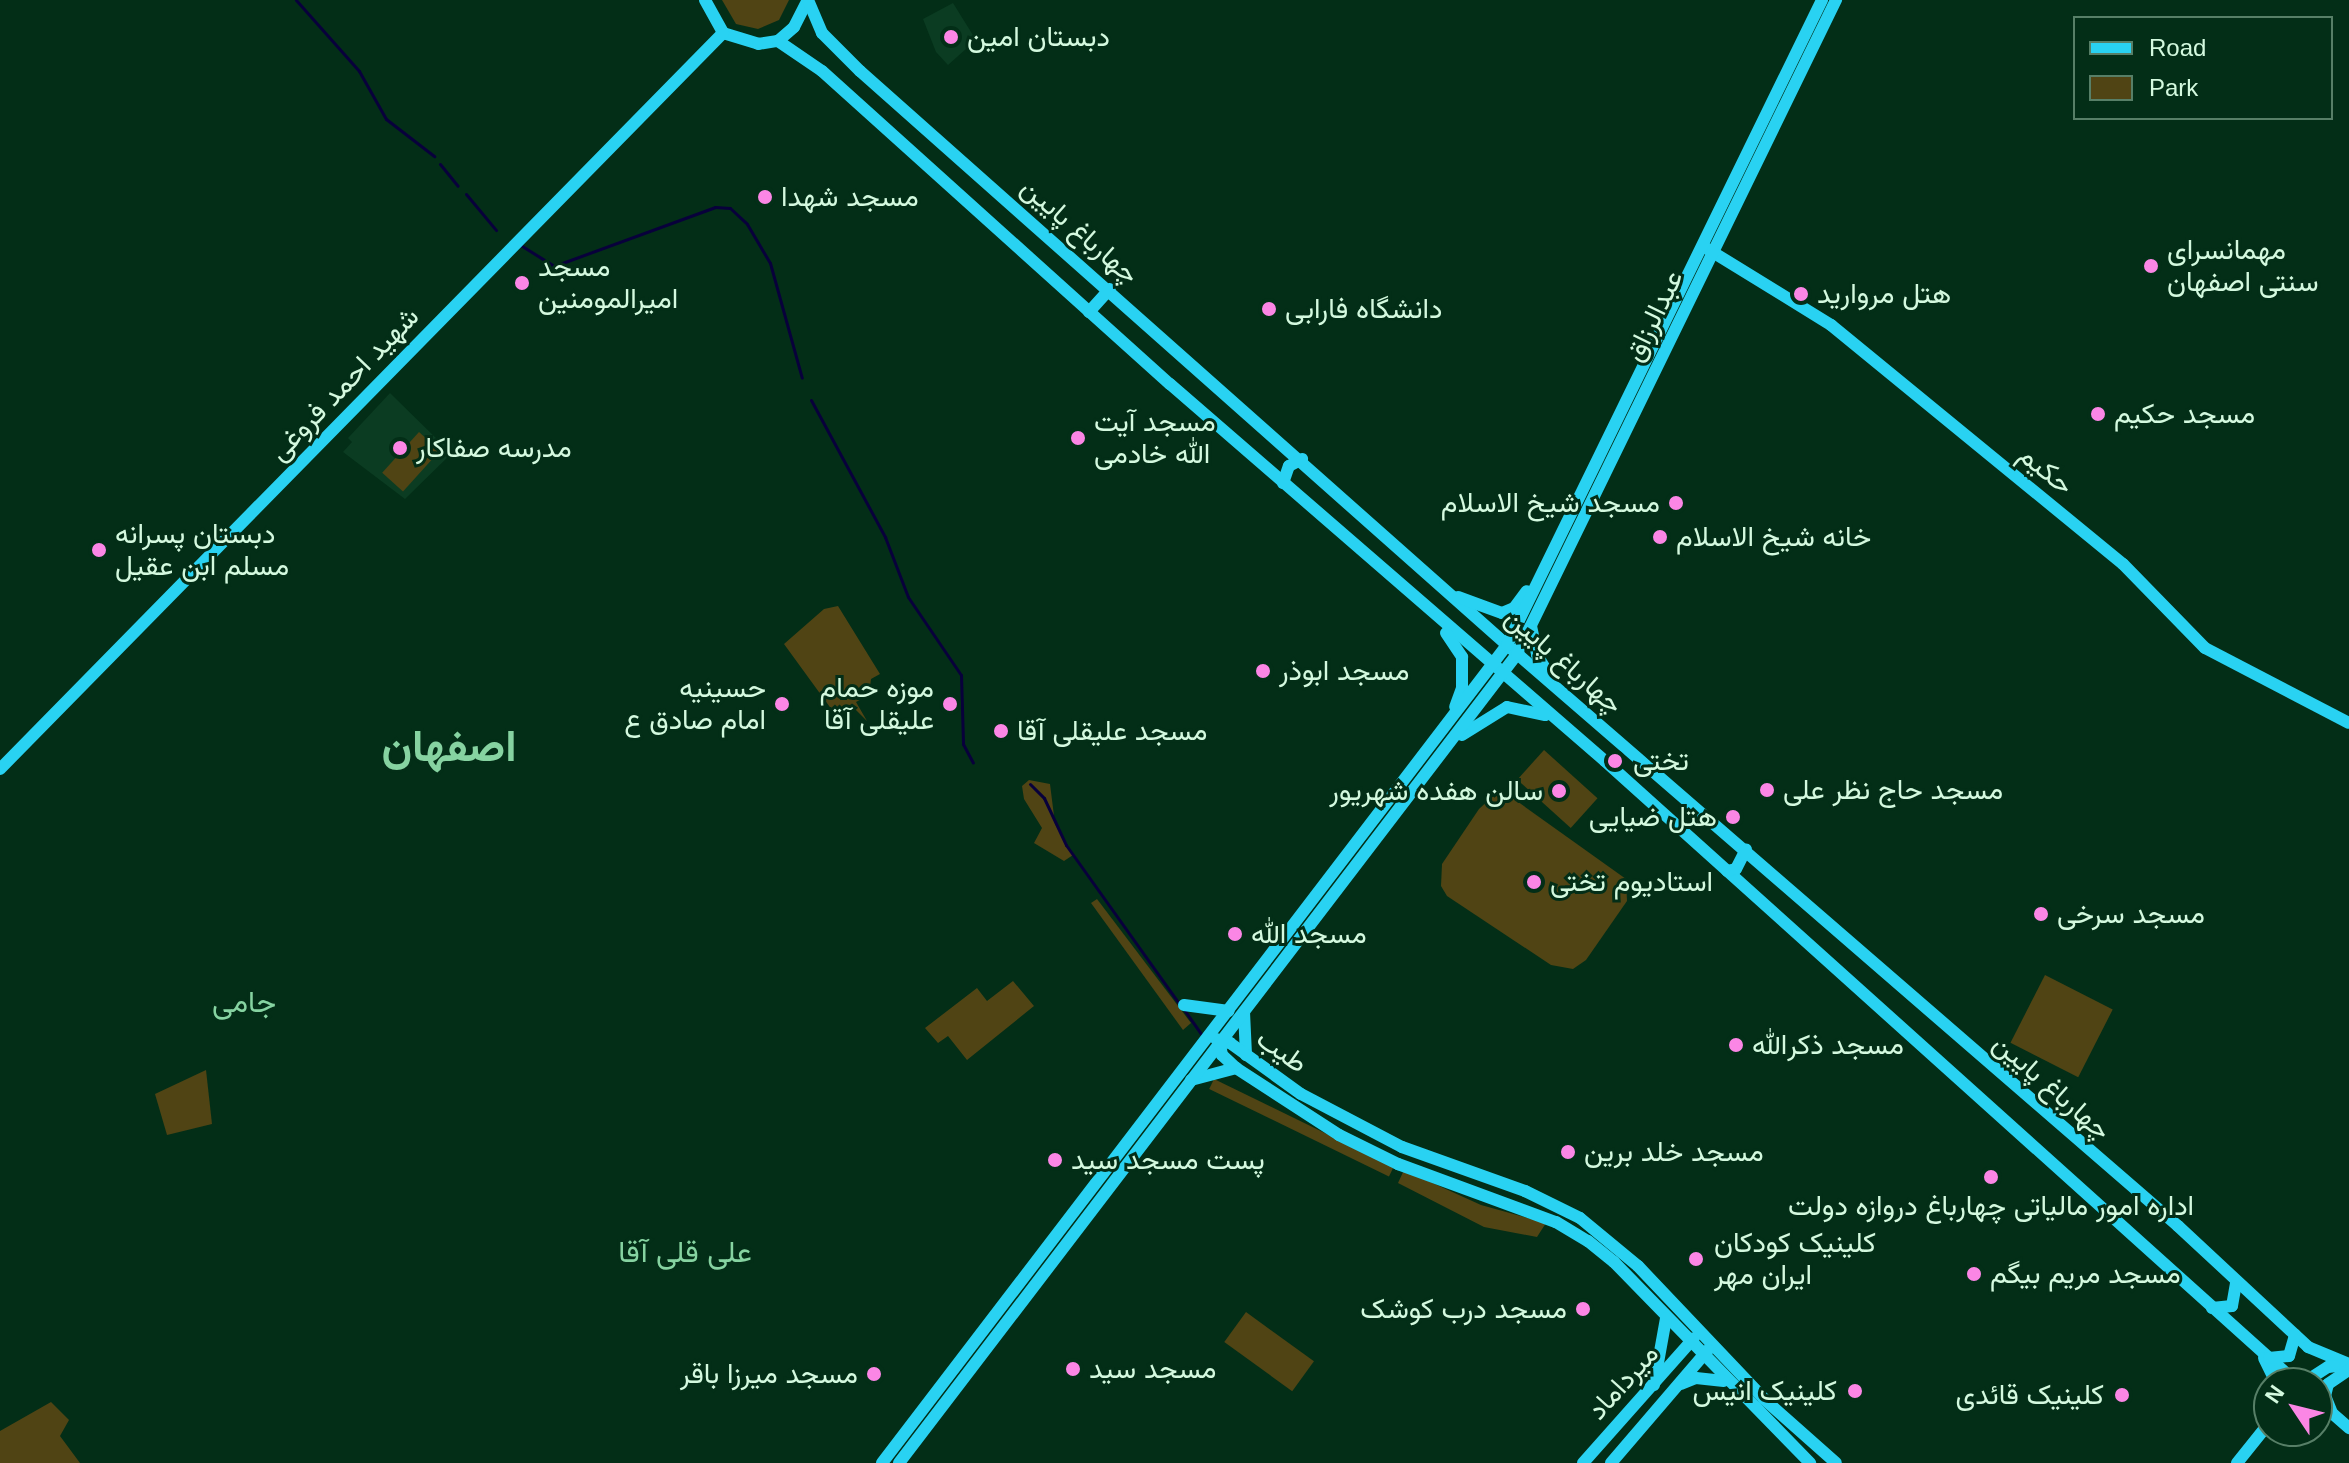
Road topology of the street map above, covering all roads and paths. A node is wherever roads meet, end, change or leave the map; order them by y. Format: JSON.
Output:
{"nodes":[{"id":1,"x":705,"y":0,"type":"edge"},
{"id":2,"x":808,"y":0,"type":"edge"},
{"id":3,"x":1822,"y":0,"type":"edge"},
{"id":4,"x":1836,"y":0,"type":"edge"},
{"id":5,"x":723,"y":33,"type":"junction"},
{"id":6,"x":778,"y":41,"type":"junction"},
{"id":7,"x":946,"y":146,"type":"junction"},
{"id":8,"x":928,"y":166,"type":"junction"},
{"id":9,"x":1707,"y":248,"type":"junction"},
{"id":10,"x":1110,"y":289,"type":"junction"},
{"id":11,"x":1089,"y":312,"type":"junction"},
{"id":12,"x":1302,"y":459,"type":"junction"},
{"id":13,"x":1283,"y":483,"type":"junction"},
{"id":14,"x":1574,"y":509,"type":"junction"},
{"id":15,"x":1389,"y":573,"type":"junction"},
{"id":16,"x":1455,"y":596,"type":"junction"},
{"id":17,"x":1531,"y":626,"type":"junction"},
{"id":18,"x":1512,"y":650,"type":"junction"},
{"id":19,"x":1498,"y":669,"type":"junction"},
{"id":20,"x":1555,"y":685,"type":"junction"},
{"id":21,"x":1556,"y":719,"type":"junction"},
{"id":22,"x":1597,"y":721,"type":"junction"},
{"id":23,"x":2349,"y":723,"type":"edge"},
{"id":24,"x":1439,"y":736,"type":"junction"},
{"id":25,"x":1580,"y":740,"type":"junction"},
{"id":26,"x":1444,"y":750,"type":"junction"},
{"id":27,"x":0,"y":769,"type":"edge"},
{"id":28,"x":1746,"y":849,"type":"junction"},
{"id":29,"x":1727,"y":871,"type":"junction"},
{"id":30,"x":1184,"y":1005,"type":"dead end"},
{"id":31,"x":1229,"y":1011,"type":"junction"},
{"id":32,"x":1244,"y":1012,"type":"junction"},
{"id":33,"x":1215,"y":1039,"type":"junction"},
{"id":34,"x":1246,"y":1055,"type":"junction"},
{"id":35,"x":1236,"y":1068,"type":"junction"},
{"id":36,"x":1191,"y":1080,"type":"junction"},
{"id":37,"x":1339,"y":1114,"type":"junction"},
{"id":38,"x":1329,"y":1129,"type":"junction"},
{"id":39,"x":1080,"y":1216,"type":"junction"},
{"id":40,"x":2236,"y":1283,"type":"junction"},
{"id":41,"x":2212,"y":1308,"type":"junction"},
{"id":42,"x":1666,"y":1318,"type":"junction"},
{"id":43,"x":1699,"y":1333,"type":"junction"},
{"id":44,"x":2295,"y":1335,"type":"junction"},
{"id":45,"x":1690,"y":1343,"type":"junction"},
{"id":46,"x":1711,"y":1345,"type":"junction"},
{"id":47,"x":2265,"y":1355,"type":"junction"},
{"id":48,"x":1702,"y":1356,"type":"junction"},
{"id":49,"x":2270,"y":1367,"type":"edge"},
{"id":50,"x":2280,"y":1367,"type":"edge"},
{"id":51,"x":2349,"y":1367,"type":"edge"},
{"id":52,"x":2333,"y":1380,"type":"edge"},
{"id":53,"x":1727,"y":1381,"type":"junction"},
{"id":54,"x":1678,"y":1385,"type":"junction"},
{"id":55,"x":1650,"y":1390,"type":"junction"},
{"id":56,"x":1659,"y":1406,"type":"junction"},
{"id":57,"x":2333,"y":1414,"type":"edge"},
{"id":58,"x":2349,"y":1428,"type":"edge"},
{"id":59,"x":2253,"y":1443,"type":"edge"},
{"id":60,"x":882,"y":1463,"type":"edge"},
{"id":61,"x":899,"y":1463,"type":"edge"},
{"id":62,"x":1583,"y":1463,"type":"edge"},
{"id":63,"x":1611,"y":1463,"type":"edge"},
{"id":64,"x":1810,"y":1463,"type":"edge"},
{"id":65,"x":1836,"y":1463,"type":"edge"},
{"id":66,"x":2237,"y":1463,"type":"edge"}],
"edges":[{"from":1,"to":5,"type":"main road"},
{"from":2,"to":6,"type":"main road"},
{"from":2,"to":7,"type":"main road","name":"چهارباغ پایین"},
{"from":3,"to":9,"type":"main road","name":"عبدالرزاق"},
{"from":4,"to":9,"type":"main road","name":"عبدالرزاق"},
{"from":5,"to":6,"type":"main road"},
{"from":5,"to":27,"type":"main road","name":"شهید احمد فروغی"},
{"from":6,"to":8,"type":"main road","name":"چهارباغ پایین"},
{"from":7,"to":8,"type":"main road"},
{"from":7,"to":10,"type":"main road","name":"چهارباغ پایین"},
{"from":8,"to":11,"type":"main road","name":"چهارباغ پایین"},
{"from":9,"to":14,"type":"main road","name":"عبدالرزاق"},
{"from":9,"to":17,"type":"main road","name":"عبدالرزاق"},
{"from":9,"to":23,"type":"main road","name":"حکیم"},
{"from":10,"to":11,"type":"main road"},
{"from":10,"to":12,"type":"main road","name":"چهارباغ پایین"},
{"from":11,"to":13,"type":"main road","name":"چهارباغ پایین"},
{"from":12,"to":13,"type":"main road"},
{"from":12,"to":16,"type":"main road","name":"چهارباغ پایین"},
{"from":13,"to":15,"type":"main road","name":"چهارباغ پایین"},
{"from":14,"to":16,"type":"main road"},
{"from":14,"to":18,"type":"main road","name":"عبدالرزاق"},
{"from":15,"to":19,"type":"main road","name":"چهارباغ پایین"},
{"from":15,"to":24,"type":"main road"},
{"from":16,"to":18,"type":"main road","name":"چهارباغ پایین"},
{"from":17,"to":18,"type":"main road","name":"عبدالرزاق"},
{"from":17,"to":20,"type":"main road"},
{"from":18,"to":19,"type":"main road"},
{"from":18,"to":20,"type":"main road","name":"چهارباغ پایین"},
{"from":19,"to":21,"type":"main road","name":"چهارباغ پایین"},
{"from":19,"to":24,"type":"main road"},
{"from":19,"to":26,"type":"main road"},
{"from":20,"to":22,"type":"main road","name":"چهارباغ پایین"},
{"from":21,"to":25,"type":"main road","name":"چهارباغ پایین"},
{"from":21,"to":26,"type":"main road"},
{"from":22,"to":25,"type":"main road"},
{"from":22,"to":28,"type":"main road","name":"چهارباغ پایین"},
{"from":24,"to":31,"type":"main road"},
{"from":25,"to":29,"type":"main road","name":"چهارباغ پایین"},
{"from":26,"to":32,"type":"main road"},
{"from":28,"to":29,"type":"main road"},
{"from":28,"to":40,"type":"main road","name":"چهارباغ پایین"},
{"from":29,"to":41,"type":"main road","name":"چهارباغ پایین"},
{"from":30,"to":31,"type":"main road"},
{"from":31,"to":33,"type":"main road"},
{"from":32,"to":33,"type":"main road"},
{"from":32,"to":34,"type":"main road"},
{"from":33,"to":34,"type":"main road","name":"طیب"},
{"from":33,"to":35,"type":"main road","name":"طیب"},
{"from":33,"to":36,"type":"main road"},
{"from":33,"to":39,"type":"main road"},
{"from":34,"to":37,"type":"main road","name":"طیب"},
{"from":35,"to":36,"type":"main road"},
{"from":35,"to":38,"type":"main road","name":"طیب"},
{"from":36,"to":39,"type":"main road"},
{"from":37,"to":38,"type":"main road"},
{"from":37,"to":43,"type":"main road","name":"طیب"},
{"from":38,"to":42,"type":"main road","name":"طیب"},
{"from":39,"to":60,"type":"main road"},
{"from":39,"to":61,"type":"main road"},
{"from":40,"to":41,"type":"main road"},
{"from":40,"to":44,"type":"main road","name":"چهارباغ پایین"},
{"from":41,"to":47,"type":"main road","name":"چهارباغ پایین"},
{"from":42,"to":45,"type":"main road","name":"طیب"},
{"from":42,"to":55,"type":"main road"},
{"from":43,"to":45,"type":"main road","name":"میرداماد"},
{"from":43,"to":46,"type":"main road","name":"طیب"},
{"from":44,"to":47,"type":"main road"},
{"from":44,"to":51,"type":"main road","name":"چهارباغ پایین"},
{"from":45,"to":48,"type":"main road","name":"طیب"},
{"from":45,"to":55,"type":"main road","name":"میرداماد"},
{"from":46,"to":48,"type":"main road","name":"میرداماد"},
{"from":46,"to":65,"type":"main road","name":"طیب"},
{"from":47,"to":49,"type":"main road"},
{"from":47,"to":50,"type":"main road","name":"چهارباغ پایین"},
{"from":48,"to":53,"type":"main road","name":"طیب"},
{"from":48,"to":54,"type":"main road","name":"میرداماد"},
{"from":51,"to":52,"type":"main road"},
{"from":53,"to":54,"type":"main road"},
{"from":53,"to":64,"type":"main road","name":"طیب"},
{"from":54,"to":56,"type":"main road","name":"میرداماد"},
{"from":55,"to":56,"type":"main road"},
{"from":55,"to":62,"type":"main road","name":"میرداماد"},
{"from":56,"to":63,"type":"main road","name":"میرداماد"},
{"from":57,"to":58,"type":"main road"},
{"from":59,"to":66,"type":"main road"}]}
